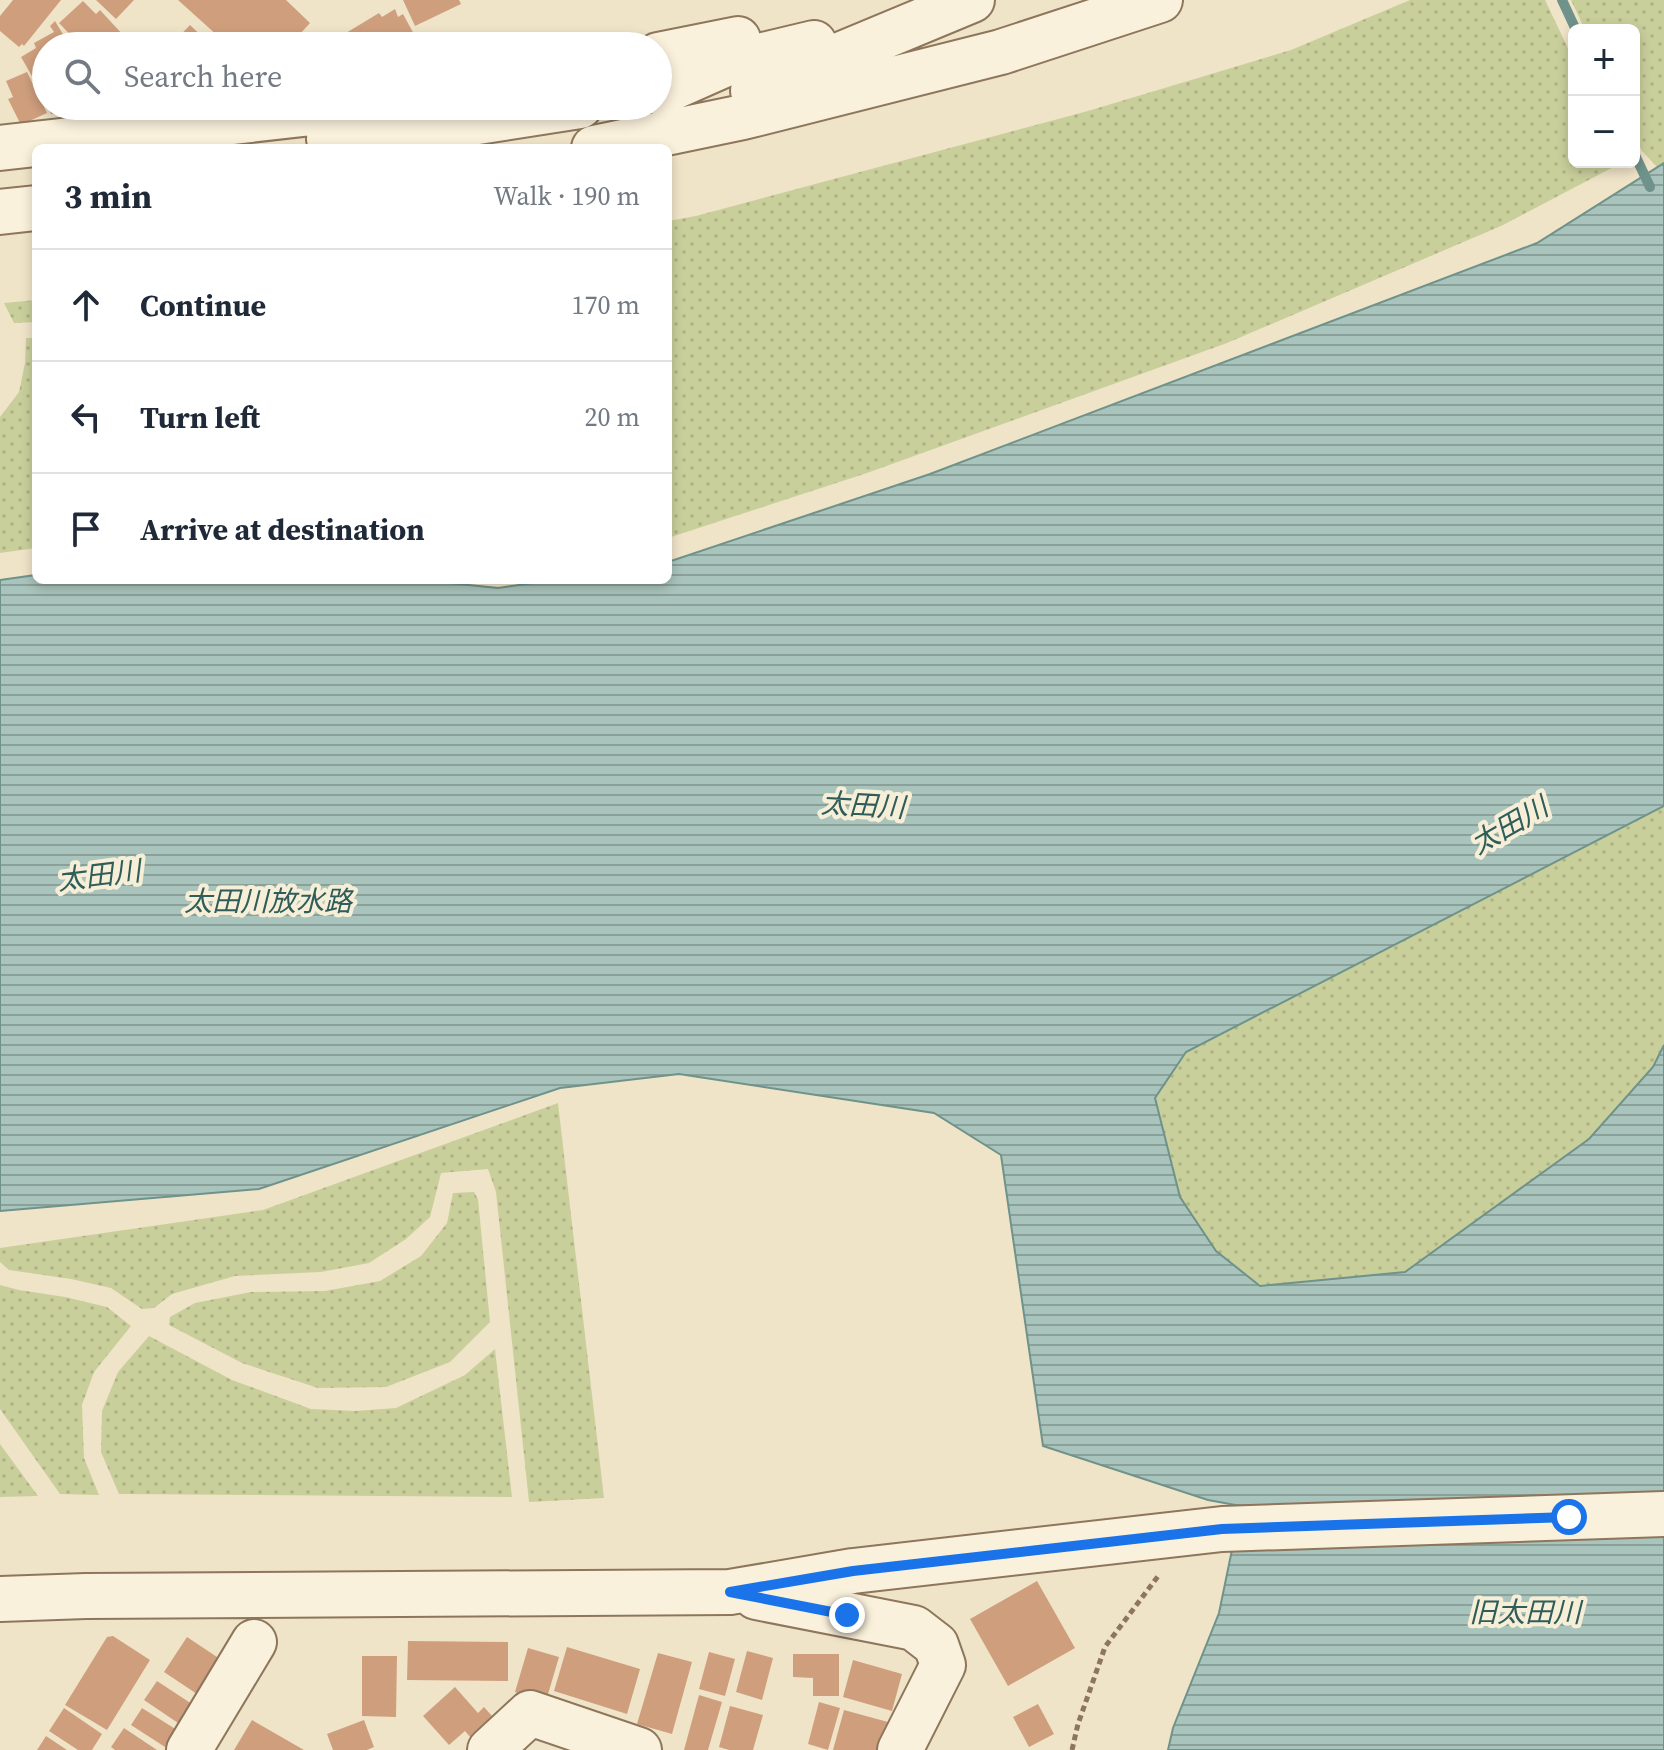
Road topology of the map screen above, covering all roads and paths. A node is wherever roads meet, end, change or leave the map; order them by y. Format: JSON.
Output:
{"nodes":[{"id":1,"x":962,"y":0,"type":"edge"},
{"id":2,"x":972,"y":0,"type":"edge"},
{"id":3,"x":1160,"y":0,"type":"edge"},
{"id":4,"x":809,"y":21,"type":"dead end"},
{"id":5,"x":672,"y":75,"type":"edge"},
{"id":6,"x":672,"y":79,"type":"edge"},
{"id":7,"x":260,"y":120,"type":"edge"},
{"id":8,"x":452,"y":120,"type":"edge"},
{"id":9,"x":654,"y":136,"type":"junction"},
{"id":10,"x":65,"y":144,"type":"edge"},
{"id":11,"x":279,"y":144,"type":"edge"},
{"id":12,"x":614,"y":144,"type":"edge"},
{"id":13,"x":32,"y":148,"type":"edge"},
{"id":14,"x":8,"y":151,"type":"edge"},
{"id":15,"x":32,"y":208,"type":"edge"},
{"id":16,"x":0,"y":212,"type":"edge"},
{"id":17,"x":1664,"y":1514,"type":"edge"},
{"id":18,"x":1162,"y":1571,"type":"dead end"},
{"id":19,"x":730,"y":1592,"type":"junction"},
{"id":20,"x":0,"y":1599,"type":"edge"},
{"id":21,"x":254,"y":1642,"type":"dead end"},
{"id":22,"x":189,"y":1750,"type":"edge"},
{"id":23,"x":490,"y":1750,"type":"edge"},
{"id":24,"x":639,"y":1750,"type":"edge"},
{"id":25,"x":900,"y":1750,"type":"edge"},
{"id":26,"x":1072,"y":1750,"type":"edge"}],
"edges":[{"from":1,"to":6,"type":"street"},
{"from":2,"to":9,"type":"street"},
{"from":3,"to":9,"type":"street"},
{"from":4,"to":5,"type":"street"},
{"from":7,"to":10,"type":"street"},
{"from":8,"to":11,"type":"street"},
{"from":9,"to":12,"type":"street"},
{"from":13,"to":14,"type":"street"},
{"from":15,"to":16,"type":"street"},
{"from":17,"to":19,"type":"street"},
{"from":18,"to":26,"type":"path"},
{"from":19,"to":20,"type":"street"},
{"from":19,"to":25,"type":"street"},
{"from":21,"to":22,"type":"street"},
{"from":23,"to":24,"type":"street"}]}
